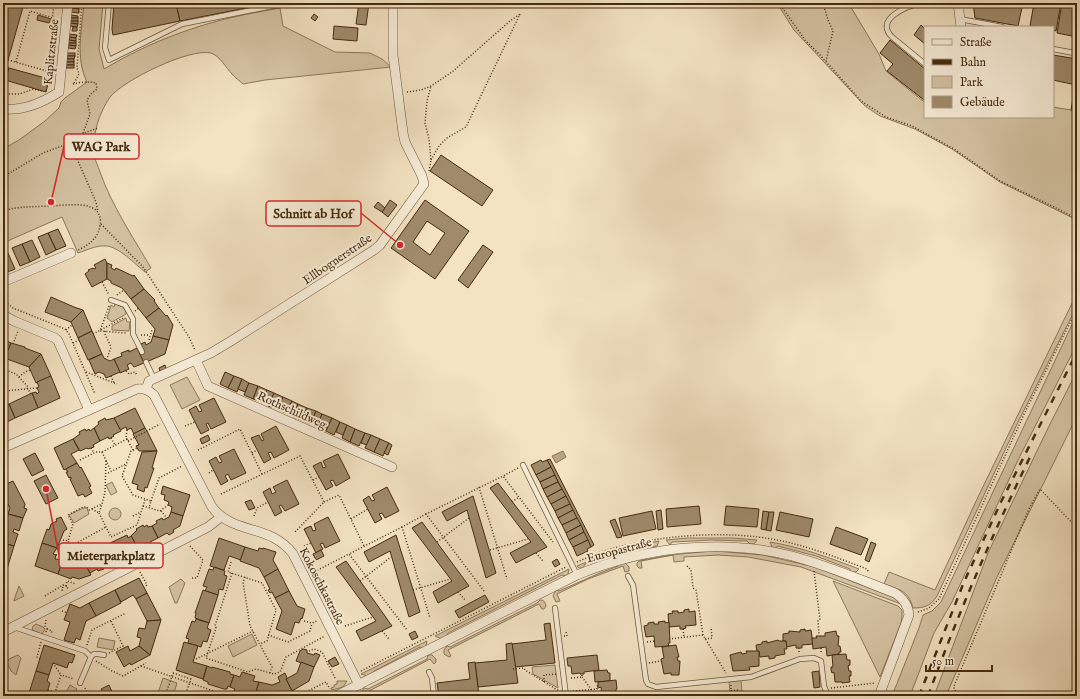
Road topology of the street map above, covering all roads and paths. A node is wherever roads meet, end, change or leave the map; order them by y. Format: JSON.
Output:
{"nodes":[{"id":1,"x":54,"y":3,"type":"edge"},
{"id":2,"x":68,"y":3,"type":"edge"},
{"id":3,"x":82,"y":3,"type":"edge"},
{"id":4,"x":109,"y":3,"type":"edge"},
{"id":5,"x":287,"y":3,"type":"edge"},
{"id":6,"x":393,"y":3,"type":"edge"},
{"id":7,"x":779,"y":3,"type":"edge"},
{"id":8,"x":823,"y":3,"type":"edge"},
{"id":9,"x":921,"y":3,"type":"edge"},
{"id":10,"x":958,"y":3,"type":"edge"},
{"id":11,"x":53,"y":18,"type":"junction"},
{"id":12,"x":961,"y":23,"type":"edge"},
{"id":13,"x":992,"y":26,"type":"edge"},
{"id":14,"x":1054,"y":49,"type":"edge"},
{"id":15,"x":1074,"y":53,"type":"dead end"},
{"id":16,"x":8,"y":60,"type":"dead end"},
{"id":17,"x":826,"y":61,"type":"junction"},
{"id":18,"x":16,"y":62,"type":"junction"},
{"id":19,"x":924,"y":63,"type":"edge"},
{"id":20,"x":47,"y":71,"type":"junction"},
{"id":21,"x":54,"y":73,"type":"dead end"},
{"id":22,"x":53,"y":84,"type":"dead end"},
{"id":23,"x":431,"y":86,"type":"junction"},
{"id":24,"x":52,"y":89,"type":"dead end"},
{"id":25,"x":46,"y":92,"type":"dead end"},
{"id":26,"x":397,"y":93,"type":"junction"},
{"id":27,"x":3,"y":94,"type":"edge"},
{"id":28,"x":3,"y":109,"type":"edge"},
{"id":29,"x":98,"y":128,"type":"dead end"},
{"id":30,"x":84,"y":133,"type":"junction"},
{"id":31,"x":70,"y":143,"type":"junction"},
{"id":32,"x":79,"y":145,"type":"junction"},
{"id":33,"x":96,"y":145,"type":"dead end"},
{"id":34,"x":75,"y":155,"type":"junction"},
{"id":35,"x":3,"y":177,"type":"edge"},
{"id":36,"x":3,"y":211,"type":"edge"},
{"id":37,"x":98,"y":212,"type":"junction"},
{"id":38,"x":1077,"y":220,"type":"edge"},
{"id":39,"x":101,"y":224,"type":"junction"},
{"id":40,"x":71,"y":253,"type":"joint"},
{"id":41,"x":3,"y":282,"type":"edge"},
{"id":42,"x":102,"y":282,"type":"dead end"},
{"id":43,"x":124,"y":290,"type":"dead end"},
{"id":44,"x":111,"y":300,"type":"junction"},
{"id":45,"x":139,"y":308,"type":"dead end"},
{"id":46,"x":1077,"y":309,"type":"edge"},
{"id":47,"x":130,"y":314,"type":"junction"},
{"id":48,"x":3,"y":315,"type":"edge"},
{"id":49,"x":21,"y":324,"type":"junction"},
{"id":50,"x":72,"y":325,"type":"dead end"},
{"id":51,"x":66,"y":330,"type":"dead end"},
{"id":52,"x":152,"y":330,"type":"dead end"},
{"id":53,"x":100,"y":331,"type":"junction"},
{"id":54,"x":105,"y":331,"type":"junction"},
{"id":55,"x":93,"y":334,"type":"dead end"},
{"id":56,"x":134,"y":334,"type":"junction"},
{"id":57,"x":149,"y":336,"type":"junction"},
{"id":58,"x":79,"y":340,"type":"dead end"},
{"id":59,"x":149,"y":340,"type":"dead end"},
{"id":60,"x":73,"y":343,"type":"dead end"},
{"id":61,"x":13,"y":344,"type":"dead end"},
{"id":62,"x":142,"y":352,"type":"dead end"},
{"id":63,"x":7,"y":359,"type":"dead end"},
{"id":64,"x":106,"y":359,"type":"dead end"},
{"id":65,"x":198,"y":359,"type":"junction"},
{"id":66,"x":146,"y":362,"type":"dead end"},
{"id":67,"x":3,"y":369,"type":"edge"},
{"id":68,"x":30,"y":370,"type":"dead end"},
{"id":69,"x":126,"y":371,"type":"dead end"},
{"id":70,"x":85,"y":372,"type":"dead end"},
{"id":71,"x":137,"y":375,"type":"dead end"},
{"id":72,"x":111,"y":376,"type":"dead end"},
{"id":73,"x":19,"y":377,"type":"junction"},
{"id":74,"x":154,"y":379,"type":"junction"},
{"id":75,"x":114,"y":382,"type":"junction"},
{"id":76,"x":118,"y":384,"type":"dead end"},
{"id":77,"x":28,"y":388,"type":"junction"},
{"id":78,"x":37,"y":388,"type":"dead end"},
{"id":79,"x":146,"y":389,"type":"junction"},
{"id":80,"x":3,"y":391,"type":"edge"},
{"id":81,"x":31,"y":394,"type":"dead end"},
{"id":82,"x":89,"y":410,"type":"junction"},
{"id":83,"x":195,"y":422,"type":"dead end"},
{"id":84,"x":162,"y":423,"type":"dead end"},
{"id":85,"x":186,"y":426,"type":"dead end"},
{"id":86,"x":127,"y":430,"type":"dead end"},
{"id":87,"x":111,"y":438,"type":"dead end"},
{"id":88,"x":128,"y":440,"type":"junction"},
{"id":89,"x":115,"y":446,"type":"junction"},
{"id":90,"x":3,"y":448,"type":"edge"},
{"id":91,"x":91,"y":448,"type":"dead end"},
{"id":92,"x":137,"y":448,"type":"dead end"},
{"id":93,"x":133,"y":450,"type":"junction"},
{"id":94,"x":198,"y":450,"type":"dead end"},
{"id":95,"x":257,"y":450,"type":"dead end"},
{"id":96,"x":102,"y":452,"type":"junction"},
{"id":97,"x":94,"y":453,"type":"junction"},
{"id":98,"x":252,"y":453,"type":"junction"},
{"id":99,"x":80,"y":460,"type":"dead end"},
{"id":100,"x":106,"y":461,"type":"junction"},
{"id":101,"x":127,"y":463,"type":"junction"},
{"id":102,"x":183,"y":465,"type":"dead end"},
{"id":103,"x":523,"y":465,"type":"joint"},
{"id":104,"x":392,"y":467,"type":"dead end"},
{"id":105,"x":213,"y":470,"type":"dead end"},
{"id":106,"x":111,"y":471,"type":"junction"},
{"id":107,"x":108,"y":473,"type":"dead end"},
{"id":108,"x":209,"y":473,"type":"dead end"},
{"id":109,"x":262,"y":474,"type":"junction"},
{"id":110,"x":503,"y":476,"type":"junction"},
{"id":111,"x":319,"y":477,"type":"dead end"},
{"id":112,"x":313,"y":480,"type":"junction"},
{"id":113,"x":479,"y":488,"type":"junction"},
{"id":114,"x":220,"y":494,"type":"dead end"},
{"id":115,"x":460,"y":497,"type":"junction"},
{"id":116,"x":519,"y":497,"type":"junction"},
{"id":117,"x":145,"y":499,"type":"junction"},
{"id":118,"x":151,"y":501,"type":"junction"},
{"id":119,"x":268,"y":502,"type":"dead end"},
{"id":120,"x":324,"y":502,"type":"junction"},
{"id":121,"x":462,"y":502,"type":"dead end"},
{"id":122,"x":512,"y":502,"type":"dead end"},
{"id":123,"x":102,"y":504,"type":"junction"},
{"id":124,"x":8,"y":505,"type":"dead end"},
{"id":125,"x":168,"y":505,"type":"dead end"},
{"id":126,"x":143,"y":506,"type":"junction"},
{"id":127,"x":3,"y":507,"type":"edge"},
{"id":128,"x":149,"y":508,"type":"junction"},
{"id":129,"x":92,"y":509,"type":"junction"},
{"id":130,"x":368,"y":509,"type":"dead end"},
{"id":131,"x":160,"y":511,"type":"junction"},
{"id":132,"x":3,"y":512,"type":"edge"},
{"id":133,"x":141,"y":512,"type":"junction"},
{"id":134,"x":99,"y":513,"type":"junction"},
{"id":135,"x":426,"y":514,"type":"junction"},
{"id":136,"x":133,"y":516,"type":"dead end"},
{"id":137,"x":254,"y":516,"type":"dead end"},
{"id":138,"x":166,"y":517,"type":"dead end"},
{"id":139,"x":221,"y":517,"type":"junction"},
{"id":140,"x":469,"y":518,"type":"dead end"},
{"id":141,"x":351,"y":519,"type":"junction"},
{"id":142,"x":106,"y":527,"type":"junction"},
{"id":143,"x":402,"y":527,"type":"junction"},
{"id":144,"x":1077,"y":528,"type":"edge"},
{"id":145,"x":294,"y":533,"type":"dead end"},
{"id":146,"x":384,"y":536,"type":"junction"},
{"id":147,"x":443,"y":537,"type":"junction"},
{"id":148,"x":184,"y":539,"type":"junction"},
{"id":149,"x":528,"y":539,"type":"dead end"},
{"id":150,"x":64,"y":540,"type":"dead end"},
{"id":151,"x":386,"y":540,"type":"dead end"},
{"id":152,"x":68,"y":541,"type":"junction"},
{"id":153,"x":437,"y":542,"type":"dead end"},
{"id":154,"x":311,"y":543,"type":"dead end"},
{"id":155,"x":74,"y":546,"type":"junction"},
{"id":156,"x":304,"y":546,"type":"dead end"},
{"id":157,"x":364,"y":546,"type":"junction"},
{"id":158,"x":556,"y":546,"type":"dead end"},
{"id":159,"x":72,"y":548,"type":"junction"},
{"id":160,"x":498,"y":548,"type":"junction"},
{"id":161,"x":614,"y":548,"type":"dead end"},
{"id":162,"x":490,"y":550,"type":"dead end"},
{"id":163,"x":536,"y":553,"type":"dead end"},
{"id":164,"x":349,"y":554,"type":"junction"},
{"id":165,"x":56,"y":555,"type":"dead end"},
{"id":166,"x":391,"y":557,"type":"dead end"},
{"id":167,"x":82,"y":561,"type":"dead end"},
{"id":168,"x":543,"y":561,"type":"dead end"},
{"id":169,"x":231,"y":562,"type":"dead end"},
{"id":170,"x":571,"y":564,"type":"junction"},
{"id":171,"x":816,"y":564,"type":"junction"},
{"id":172,"x":687,"y":566,"type":"dead end"},
{"id":173,"x":232,"y":573,"type":"junction"},
{"id":174,"x":576,"y":575,"type":"junction"},
{"id":175,"x":304,"y":576,"type":"junction"},
{"id":176,"x":366,"y":576,"type":"junction"},
{"id":177,"x":628,"y":576,"type":"dead end"},
{"id":178,"x":191,"y":578,"type":"dead end"},
{"id":179,"x":245,"y":578,"type":"junction"},
{"id":180,"x":450,"y":578,"type":"dead end"},
{"id":181,"x":144,"y":579,"type":"dead end"},
{"id":182,"x":507,"y":579,"type":"dead end"},
{"id":183,"x":360,"y":581,"type":"dead end"},
{"id":184,"x":144,"y":587,"type":"dead end"},
{"id":185,"x":421,"y":587,"type":"junction"},
{"id":186,"x":84,"y":590,"type":"junction"},
{"id":187,"x":413,"y":590,"type":"dead end"},
{"id":188,"x":484,"y":591,"type":"dead end"},
{"id":189,"x":458,"y":592,"type":"dead end"},
{"id":190,"x":45,"y":596,"type":"dead end"},
{"id":191,"x":466,"y":600,"type":"dead end"},
{"id":192,"x":50,"y":607,"type":"junction"},
{"id":193,"x":555,"y":608,"type":"dead end"},
{"id":194,"x":62,"y":612,"type":"dead end"},
{"id":195,"x":67,"y":613,"type":"dead end"},
{"id":196,"x":126,"y":613,"type":"dead end"},
{"id":197,"x":374,"y":617,"type":"dead end"},
{"id":198,"x":430,"y":618,"type":"dead end"},
{"id":199,"x":320,"y":619,"type":"dead end"},
{"id":200,"x":908,"y":619,"type":"junction"},
{"id":201,"x":111,"y":621,"type":"junction"},
{"id":202,"x":304,"y":621,"type":"dead end"},
{"id":203,"x":312,"y":624,"type":"junction"},
{"id":204,"x":344,"y":626,"type":"dead end"},
{"id":205,"x":13,"y":627,"type":"junction"},
{"id":206,"x":711,"y":627,"type":"dead end"},
{"id":207,"x":683,"y":629,"type":"dead end"},
{"id":208,"x":407,"y":630,"type":"dead end"},
{"id":209,"x":253,"y":631,"type":"junction"},
{"id":210,"x":382,"y":631,"type":"dead end"},
{"id":211,"x":3,"y":632,"type":"edge"},
{"id":212,"x":268,"y":635,"type":"junction"},
{"id":213,"x":328,"y":635,"type":"dead end"},
{"id":214,"x":703,"y":635,"type":"junction"},
{"id":215,"x":819,"y":636,"type":"dead end"},
{"id":216,"x":44,"y":637,"type":"junction"},
{"id":217,"x":684,"y":637,"type":"junction"},
{"id":218,"x":670,"y":638,"type":"dead end"},
{"id":219,"x":705,"y":638,"type":"junction"},
{"id":220,"x":389,"y":639,"type":"dead end"},
{"id":221,"x":260,"y":644,"type":"junction"},
{"id":222,"x":307,"y":646,"type":"junction"},
{"id":223,"x":40,"y":648,"type":"dead end"},
{"id":224,"x":820,"y":648,"type":"dead end"},
{"id":225,"x":85,"y":651,"type":"junction"},
{"id":226,"x":208,"y":653,"type":"junction"},
{"id":227,"x":821,"y":653,"type":"dead end"},
{"id":228,"x":104,"y":655,"type":"joint"},
{"id":229,"x":91,"y":657,"type":"junction"},
{"id":230,"x":40,"y":659,"type":"dead end"},
{"id":231,"x":196,"y":659,"type":"dead end"},
{"id":232,"x":661,"y":661,"type":"dead end"},
{"id":233,"x":53,"y":663,"type":"dead end"},
{"id":234,"x":146,"y":663,"type":"dead end"},
{"id":235,"x":644,"y":664,"type":"junction"},
{"id":236,"x":141,"y":666,"type":"junction"},
{"id":237,"x":513,"y":670,"type":"dead end"},
{"id":238,"x":359,"y":672,"type":"dead end"},
{"id":239,"x":429,"y":672,"type":"dead end"},
{"id":240,"x":270,"y":673,"type":"junction"},
{"id":241,"x":563,"y":673,"type":"junction"},
{"id":242,"x":582,"y":674,"type":"dead end"},
{"id":243,"x":61,"y":675,"type":"junction"},
{"id":244,"x":582,"y":677,"type":"junction"},
{"id":245,"x":335,"y":678,"type":"dead end"},
{"id":246,"x":563,"y":679,"type":"junction"},
{"id":247,"x":730,"y":679,"type":"junction"},
{"id":248,"x":190,"y":682,"type":"junction"},
{"id":249,"x":544,"y":682,"type":"junction"},
{"id":250,"x":879,"y":682,"type":"dead end"},
{"id":251,"x":80,"y":683,"type":"junction"},
{"id":252,"x":359,"y":685,"type":"junction"},
{"id":253,"x":598,"y":686,"type":"dead end"},
{"id":254,"x":825,"y":688,"type":"junction"},
{"id":255,"x":591,"y":689,"type":"junction"},
{"id":256,"x":48,"y":690,"type":"dead end"},
{"id":257,"x":56,"y":692,"type":"junction"},
{"id":258,"x":349,"y":693,"type":"edge"},
{"id":259,"x":334,"y":694,"type":"edge"},
{"id":260,"x":565,"y":694,"type":"edge"},
{"id":261,"x":54,"y":696,"type":"edge"},
{"id":262,"x":89,"y":696,"type":"edge"},
{"id":263,"x":165,"y":696,"type":"edge"},
{"id":264,"x":185,"y":696,"type":"edge"},
{"id":265,"x":228,"y":696,"type":"edge"},
{"id":266,"x":298,"y":696,"type":"edge"},
{"id":267,"x":434,"y":696,"type":"edge"},
{"id":268,"x":592,"y":696,"type":"edge"},
{"id":269,"x":741,"y":696,"type":"edge"},
{"id":270,"x":828,"y":696,"type":"edge"},
{"id":271,"x":879,"y":696,"type":"edge"},
{"id":272,"x":959,"y":696,"type":"edge"}],
"edges":[{"from":1,"to":11,"type":"path"},
{"from":2,"to":28,"type":"street","name":"Kaplitzstraße"},
{"from":3,"to":30,"type":"path"},
{"from":4,"to":5,"type":"lane"},
{"from":6,"to":26,"type":"street","name":"Ellbognerstraße"},
{"from":7,"to":17,"type":"path"},
{"from":8,"to":17,"type":"path"},
{"from":9,"to":19,"type":"lane"},
{"from":10,"to":12,"type":"street"},
{"from":11,"to":18,"type":"path"},
{"from":11,"to":20,"type":"path"},
{"from":12,"to":13,"type":"lane"},
{"from":14,"to":15,"type":"lane"},
{"from":16,"to":18,"type":"path"},
{"from":17,"to":38,"type":"path"},
{"from":18,"to":20,"type":"path"},
{"from":20,"to":21,"type":"path"},
{"from":22,"to":24,"type":"path"},
{"from":23,"to":23,"type":"path"},
{"from":23,"to":26,"type":"path"},
{"from":25,"to":27,"type":"path"},
{"from":26,"to":65,"type":"street","name":"Ellbognerstraße"},
{"from":29,"to":30,"type":"path"},
{"from":30,"to":31,"type":"path"},
{"from":30,"to":32,"type":"path"},
{"from":31,"to":34,"type":"path"},
{"from":31,"to":35,"type":"path"},
{"from":32,"to":33,"type":"path"},
{"from":32,"to":34,"type":"path"},
{"from":34,"to":37,"type":"path"},
{"from":36,"to":37,"type":"path"},
{"from":37,"to":39,"type":"path"},
{"from":39,"to":40,"type":"path"},
{"from":39,"to":65,"type":"path"},
{"from":40,"to":41,"type":"street"},
{"from":42,"to":44,"type":"path"},
{"from":43,"to":44,"type":"path"},
{"from":44,"to":47,"type":"lane"},
{"from":44,"to":53,"type":"path"},
{"from":45,"to":47,"type":"path"},
{"from":46,"to":200,"type":"path"},
{"from":47,"to":53,"type":"path"},
{"from":47,"to":56,"type":"lane"},
{"from":48,"to":49,"type":"street"},
{"from":49,"to":61,"type":"path"},
{"from":49,"to":82,"type":"street"},
{"from":50,"to":51,"type":"path"},
{"from":52,"to":57,"type":"path"},
{"from":53,"to":54,"type":"path"},
{"from":53,"to":55,"type":"path"},
{"from":54,"to":56,"type":"path"},
{"from":54,"to":64,"type":"path"},
{"from":56,"to":57,"type":"path"},
{"from":56,"to":62,"type":"lane"},
{"from":57,"to":59,"type":"path"},
{"from":58,"to":60,"type":"path"},
{"from":63,"to":67,"type":"path"},
{"from":65,"to":74,"type":"street","name":"Ellbognerstraße"},
{"from":65,"to":104,"type":"street","name":"Rothschildweg"},
{"from":66,"to":74,"type":"lane"},
{"from":67,"to":73,"type":"path"},
{"from":68,"to":73,"type":"path"},
{"from":69,"to":71,"type":"path"},
{"from":70,"to":75,"type":"path"},
{"from":72,"to":75,"type":"path"},
{"from":73,"to":77,"type":"path"},
{"from":74,"to":79,"type":"street","name":"Ellbognerstraße"},
{"from":75,"to":76,"type":"path"},
{"from":77,"to":78,"type":"path"},
{"from":77,"to":80,"type":"path"},
{"from":77,"to":81,"type":"path"},
{"from":79,"to":82,"type":"street"},
{"from":79,"to":139,"type":"street","name":"Kokoschkastraße"},
{"from":82,"to":90,"type":"street"},
{"from":83,"to":85,"type":"path"},
{"from":84,"to":88,"type":"path"},
{"from":86,"to":88,"type":"path"},
{"from":87,"to":89,"type":"path"},
{"from":88,"to":89,"type":"path"},
{"from":88,"to":93,"type":"path"},
{"from":89,"to":96,"type":"path"},
{"from":91,"to":97,"type":"path"},
{"from":92,"to":93,"type":"path"},
{"from":93,"to":101,"type":"path"},
{"from":94,"to":98,"type":"path"},
{"from":95,"to":98,"type":"path"},
{"from":96,"to":97,"type":"path"},
{"from":96,"to":100,"type":"path"},
{"from":97,"to":99,"type":"path"},
{"from":98,"to":109,"type":"path"},
{"from":100,"to":106,"type":"path"},
{"from":100,"to":123,"type":"path"},
{"from":101,"to":106,"type":"path"},
{"from":101,"to":117,"type":"path"},
{"from":102,"to":118,"type":"path"},
{"from":103,"to":110,"type":"path"},
{"from":103,"to":170,"type":"lane"},
{"from":105,"to":108,"type":"path"},
{"from":106,"to":107,"type":"path"},
{"from":109,"to":112,"type":"path"},
{"from":109,"to":114,"type":"path"},
{"from":110,"to":113,"type":"path"},
{"from":110,"to":116,"type":"path"},
{"from":111,"to":112,"type":"path"},
{"from":112,"to":120,"type":"path"},
{"from":113,"to":115,"type":"path"},
{"from":113,"to":160,"type":"path"},
{"from":115,"to":121,"type":"path"},
{"from":115,"to":135,"type":"path"},
{"from":116,"to":122,"type":"path"},
{"from":116,"to":158,"type":"path"},
{"from":117,"to":118,"type":"path"},
{"from":117,"to":126,"type":"path"},
{"from":118,"to":128,"type":"path"},
{"from":119,"to":137,"type":"path"},
{"from":120,"to":141,"type":"path"},
{"from":120,"to":145,"type":"path"},
{"from":123,"to":129,"type":"path"},
{"from":123,"to":134,"type":"path"},
{"from":124,"to":127,"type":"path"},
{"from":125,"to":131,"type":"path"},
{"from":126,"to":128,"type":"path"},
{"from":126,"to":133,"type":"path"},
{"from":127,"to":132,"type":"path"},
{"from":128,"to":131,"type":"path"},
{"from":129,"to":134,"type":"path"},
{"from":129,"to":152,"type":"path"},
{"from":130,"to":141,"type":"path"},
{"from":131,"to":138,"type":"path"},
{"from":133,"to":136,"type":"path"},
{"from":133,"to":142,"type":"path"},
{"from":134,"to":142,"type":"path"},
{"from":135,"to":143,"type":"path"},
{"from":135,"to":147,"type":"path"},
{"from":139,"to":148,"type":"street"},
{"from":139,"to":175,"type":"street","name":"Kokoschkastraße"},
{"from":140,"to":147,"type":"path"},
{"from":141,"to":157,"type":"path"},
{"from":142,"to":155,"type":"path"},
{"from":143,"to":146,"type":"path"},
{"from":143,"to":185,"type":"path"},
{"from":144,"to":272,"type":"path"},
{"from":146,"to":151,"type":"path"},
{"from":146,"to":157,"type":"path"},
{"from":147,"to":153,"type":"path"},
{"from":147,"to":188,"type":"path"},
{"from":148,"to":178,"type":"path"},
{"from":148,"to":186,"type":"street"},
{"from":149,"to":160,"type":"path"},
{"from":150,"to":152,"type":"path"},
{"from":152,"to":159,"type":"path"},
{"from":154,"to":156,"type":"path"},
{"from":155,"to":159,"type":"path"},
{"from":155,"to":167,"type":"path"},
{"from":157,"to":164,"type":"path"},
{"from":159,"to":165,"type":"path"},
{"from":160,"to":162,"type":"path"},
{"from":160,"to":182,"type":"path"},
{"from":161,"to":170,"type":"path"},
{"from":163,"to":168,"type":"path"},
{"from":164,"to":175,"type":"path"},
{"from":164,"to":176,"type":"path"},
{"from":166,"to":176,"type":"path"},
{"from":169,"to":173,"type":"path"},
{"from":170,"to":174,"type":"lane"},
{"from":170,"to":238,"type":"path"},
{"from":171,"to":174,"type":"street","name":"Europastraße"},
{"from":171,"to":200,"type":"street","name":"Europastraße"},
{"from":171,"to":215,"type":"path"},
{"from":172,"to":214,"type":"path"},
{"from":173,"to":179,"type":"path"},
{"from":173,"to":226,"type":"path"},
{"from":174,"to":252,"type":"street","name":"Europastraße"},
{"from":175,"to":252,"type":"street","name":"Kokoschkastraße"},
{"from":176,"to":183,"type":"path"},
{"from":176,"to":208,"type":"path"},
{"from":177,"to":235,"type":"lane"},
{"from":179,"to":209,"type":"path"},
{"from":179,"to":212,"type":"path"},
{"from":180,"to":185,"type":"path"},
{"from":181,"to":184,"type":"path"},
{"from":185,"to":187,"type":"path"},
{"from":185,"to":198,"type":"path"},
{"from":186,"to":190,"type":"path"},
{"from":186,"to":192,"type":"street"},
{"from":189,"to":191,"type":"path"},
{"from":192,"to":205,"type":"street"},
{"from":192,"to":216,"type":"path"},
{"from":193,"to":241,"type":"lane"},
{"from":194,"to":195,"type":"path"},
{"from":196,"to":201,"type":"path"},
{"from":197,"to":204,"type":"path"},
{"from":199,"to":203,"type":"path"},
{"from":200,"to":271,"type":"street"},
{"from":201,"to":225,"type":"path"},
{"from":201,"to":228,"type":"path"},
{"from":202,"to":203,"type":"path"},
{"from":203,"to":212,"type":"path"},
{"from":205,"to":211,"type":"street"},
{"from":205,"to":216,"type":"lane"},
{"from":206,"to":219,"type":"path"},
{"from":207,"to":217,"type":"path"},
{"from":209,"to":221,"type":"path"},
{"from":209,"to":226,"type":"path"},
{"from":210,"to":220,"type":"path"},
{"from":212,"to":221,"type":"path"},
{"from":213,"to":222,"type":"path"},
{"from":214,"to":217,"type":"path"},
{"from":214,"to":219,"type":"path"},
{"from":216,"to":225,"type":"lane"},
{"from":217,"to":218,"type":"path"},
{"from":219,"to":247,"type":"path"},
{"from":221,"to":240,"type":"path"},
{"from":222,"to":240,"type":"path"},
{"from":222,"to":245,"type":"path"},
{"from":223,"to":230,"type":"path"},
{"from":224,"to":227,"type":"path"},
{"from":225,"to":229,"type":"lane"},
{"from":226,"to":231,"type":"path"},
{"from":226,"to":240,"type":"path"},
{"from":228,"to":229,"type":"lane"},
{"from":229,"to":236,"type":"path"},
{"from":229,"to":251,"type":"lane"},
{"from":232,"to":235,"type":"path"},
{"from":233,"to":243,"type":"path"},
{"from":234,"to":236,"type":"path"},
{"from":235,"to":247,"type":"lane"},
{"from":236,"to":248,"type":"path"},
{"from":237,"to":249,"type":"path"},
{"from":239,"to":267,"type":"lane"},
{"from":241,"to":246,"type":"lane"},
{"from":241,"to":249,"type":"path"},
{"from":242,"to":244,"type":"path"},
{"from":243,"to":251,"type":"path"},
{"from":243,"to":257,"type":"path"},
{"from":244,"to":246,"type":"path"},
{"from":244,"to":255,"type":"path"},
{"from":246,"to":260,"type":"lane"},
{"from":247,"to":254,"type":"lane"},
{"from":247,"to":269,"type":"path"},
{"from":248,"to":263,"type":"path","bridge":true},
{"from":248,"to":264,"type":"path"},
{"from":248,"to":265,"type":"path"},
{"from":249,"to":260,"type":"path"},
{"from":250,"to":254,"type":"path"},
{"from":251,"to":262,"type":"path"},
{"from":252,"to":258,"type":"street","name":"Europastraße"},
{"from":253,"to":255,"type":"path"},
{"from":254,"to":270,"type":"lane"},
{"from":255,"to":260,"type":"path"},
{"from":255,"to":268,"type":"path"},
{"from":256,"to":257,"type":"path"},
{"from":257,"to":261,"type":"path"},
{"from":258,"to":259,"type":"street","name":"Europastraße"},
{"from":259,"to":266,"type":"path"}]}
